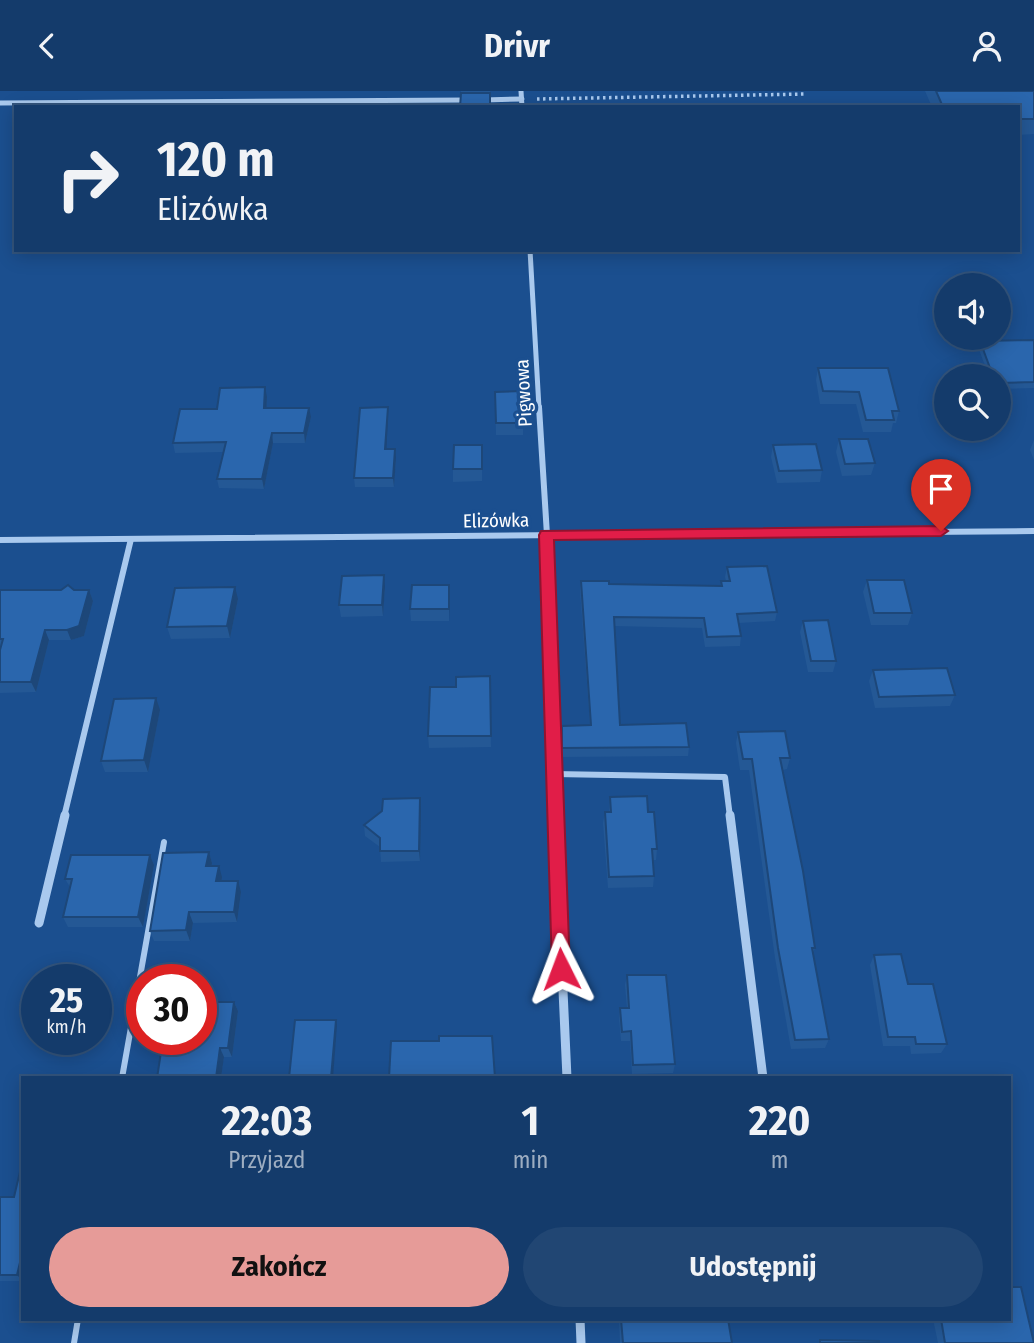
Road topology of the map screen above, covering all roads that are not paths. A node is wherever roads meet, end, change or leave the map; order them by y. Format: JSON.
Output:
{"nodes":[{"id":1,"x":302,"y":91,"type":"edge"},
{"id":2,"x":522,"y":91,"type":"edge"},
{"id":3,"x":522,"y":99,"type":"junction"},
{"id":4,"x":300,"y":100,"type":"junction"},
{"id":5,"x":0,"y":103,"type":"edge"},
{"id":6,"x":522,"y":105,"type":"edge"},
{"id":7,"x":530,"y":252,"type":"edge"},
{"id":8,"x":1034,"y":530,"type":"edge"},
{"id":9,"x":547,"y":535,"type":"junction"},
{"id":10,"x":131,"y":539,"type":"junction"},
{"id":11,"x":0,"y":540,"type":"edge"},
{"id":12,"x":554,"y":774,"type":"junction"},
{"id":13,"x":164,"y":842,"type":"dead end"},
{"id":14,"x":40,"y":923,"type":"dead end"},
{"id":15,"x":122,"y":1076,"type":"edge"},
{"id":16,"x":567,"y":1076,"type":"edge"},
{"id":17,"x":763,"y":1076,"type":"edge"},
{"id":18,"x":78,"y":1321,"type":"edge"},
{"id":19,"x":580,"y":1321,"type":"edge"},
{"id":20,"x":74,"y":1343,"type":"edge"},
{"id":21,"x":581,"y":1343,"type":"edge"}],
"edges":[{"from":1,"to":4,"type":"street"},
{"from":2,"to":3,"type":"street"},
{"from":3,"to":4,"type":"street"},
{"from":3,"to":6,"type":"street"},
{"from":4,"to":5,"type":"street"},
{"from":7,"to":9,"type":"street","name":"Pigwowa"},
{"from":8,"to":9,"type":"street","name":"Elizówka"},
{"from":9,"to":10,"type":"street","name":"Elizówka"},
{"from":9,"to":12,"type":"street","name":"Pigwowa"},
{"from":10,"to":11,"type":"street","name":"Elizówka"},
{"from":10,"to":14,"type":"street"},
{"from":12,"to":16,"type":"street","name":"Pigwowa"},
{"from":12,"to":17,"type":"street"},
{"from":13,"to":15,"type":"lane"},
{"from":18,"to":20,"type":"lane"},
{"from":19,"to":21,"type":"street"}]}
